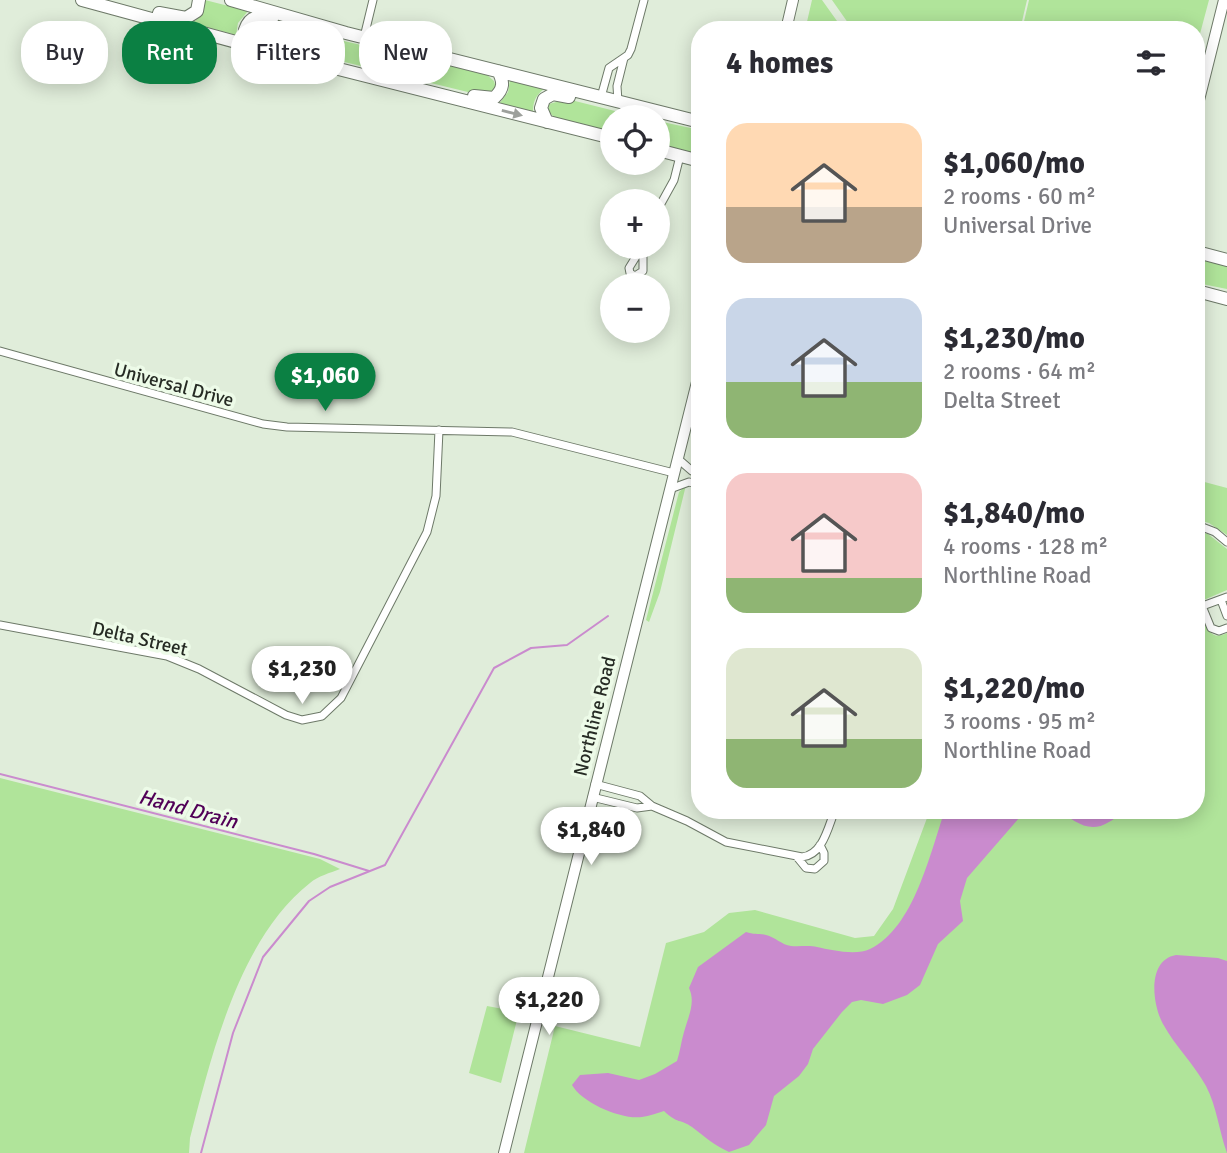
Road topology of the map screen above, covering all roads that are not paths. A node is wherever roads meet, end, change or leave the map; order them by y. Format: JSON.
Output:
{"nodes":[{"id":1,"x":82,"y":0,"type":"edge"},
{"id":2,"x":111,"y":0,"type":"edge"},
{"id":3,"x":199,"y":0,"type":"edge"},
{"id":4,"x":231,"y":0,"type":"edge"},
{"id":5,"x":373,"y":0,"type":"edge"},
{"id":6,"x":644,"y":0,"type":"edge"},
{"id":7,"x":793,"y":0,"type":"edge"},
{"id":8,"x":1224,"y":0,"type":"edge"},
{"id":9,"x":250,"y":21,"type":"edge"},
{"id":10,"x":278,"y":21,"type":"edge"},
{"id":11,"x":371,"y":21,"type":"edge"},
{"id":12,"x":788,"y":21,"type":"edge"},
{"id":13,"x":359,"y":36,"type":"edge"},
{"id":14,"x":231,"y":41,"type":"edge"},
{"id":15,"x":624,"y":58,"type":"junction"},
{"id":16,"x":452,"y":60,"type":"edge"},
{"id":17,"x":498,"y":71,"type":"junction"},
{"id":18,"x":1205,"y":76,"type":"edge"},
{"id":19,"x":400,"y":84,"type":"edge"},
{"id":20,"x":428,"y":84,"type":"edge"},
{"id":21,"x":601,"y":97,"type":"junction"},
{"id":22,"x":618,"y":102,"type":"junction"},
{"id":23,"x":600,"y":105,"type":"edge"},
{"id":24,"x":679,"y":117,"type":"junction"},
{"id":25,"x":670,"y":120,"type":"edge"},
{"id":26,"x":691,"y":120,"type":"edge"},
{"id":27,"x":547,"y":122,"type":"junction"},
{"id":28,"x":600,"y":135,"type":"edge"},
{"id":29,"x":670,"y":153,"type":"edge"},
{"id":30,"x":680,"y":156,"type":"junction"},
{"id":31,"x":691,"y":159,"type":"edge"},
{"id":32,"x":669,"y":189,"type":"edge"},
{"id":33,"x":1205,"y":254,"type":"edge"},
{"id":34,"x":1227,"y":260,"type":"edge"},
{"id":35,"x":1205,"y":290,"type":"edge"},
{"id":36,"x":1227,"y":291,"type":"edge"},
{"id":37,"x":1205,"y":292,"type":"edge"},
{"id":38,"x":1227,"y":299,"type":"edge"},
{"id":39,"x":0,"y":351,"type":"edge"},
{"id":40,"x":691,"y":404,"type":"edge"},
{"id":41,"x":439,"y":430,"type":"junction"},
{"id":42,"x":677,"y":458,"type":"junction"},
{"id":43,"x":691,"y":470,"type":"edge"},
{"id":44,"x":674,"y":473,"type":"junction"},
{"id":45,"x":691,"y":483,"type":"edge"},
{"id":46,"x":670,"y":489,"type":"junction"},
{"id":47,"x":1205,"y":529,"type":"edge"},
{"id":48,"x":1227,"y":542,"type":"edge"},
{"id":49,"x":1224,"y":598,"type":"edge"},
{"id":50,"x":1205,"y":605,"type":"edge"},
{"id":51,"x":1227,"y":616,"type":"edge"},
{"id":52,"x":1205,"y":617,"type":"edge"},
{"id":53,"x":0,"y":625,"type":"edge"},
{"id":54,"x":1227,"y":628,"type":"edge"},
{"id":55,"x":595,"y":784,"type":"junction"},
{"id":56,"x":592,"y":797,"type":"junction"},
{"id":57,"x":652,"y":806,"type":"junction"},
{"id":58,"x":831,"y":819,"type":"edge"},
{"id":59,"x":820,"y":845,"type":"junction"},
{"id":60,"x":797,"y":857,"type":"junction"},
{"id":61,"x":504,"y":1153,"type":"edge"}],
"edges":[{"from":1,"to":14,"type":"main road"},
{"from":2,"to":3,"type":"main road"},
{"from":4,"to":13,"type":"main road"},
{"from":5,"to":11,"type":"street"},
{"from":6,"to":15,"type":"street"},
{"from":7,"to":12,"type":"main road"},
{"from":8,"to":18,"type":"main road"},
{"from":9,"to":10,"type":"main road"},
{"from":15,"to":21,"type":"street"},
{"from":15,"to":22,"type":"street"},
{"from":16,"to":17,"type":"main road"},
{"from":17,"to":20,"type":"main road"},
{"from":17,"to":21,"type":"main road"},
{"from":19,"to":27,"type":"main road","one_way":true},
{"from":21,"to":22,"type":"main road"},
{"from":22,"to":24,"type":"main road"},
{"from":23,"to":27,"type":"main road"},
{"from":24,"to":25,"type":"main road"},
{"from":24,"to":26,"type":"main road"},
{"from":27,"to":28,"type":"main road"},
{"from":29,"to":30,"type":"main road"},
{"from":30,"to":31,"type":"main road"},
{"from":30,"to":32,"type":"street"},
{"from":33,"to":34,"type":"main road"},
{"from":35,"to":36,"type":"main road"},
{"from":37,"to":38,"type":"main road"},
{"from":39,"to":41,"type":"street","name":"Universal Drive"},
{"from":40,"to":42,"type":"main road","name":"Northline Road"},
{"from":41,"to":44,"type":"street","name":"Universal Drive"},
{"from":41,"to":53,"type":"street","name":"Delta Street"},
{"from":42,"to":43,"type":"street"},
{"from":42,"to":44,"type":"main road","name":"Northline Road"},
{"from":44,"to":46,"type":"main road","name":"Northline Road"},
{"from":45,"to":46,"type":"street"},
{"from":46,"to":55,"type":"main road","name":"Northline Road"},
{"from":47,"to":48,"type":"street"},
{"from":49,"to":50,"type":"street"},
{"from":49,"to":51,"type":"street"},
{"from":52,"to":54,"type":"street"},
{"from":55,"to":56,"type":"main road","name":"Northline Road"},
{"from":55,"to":57,"type":"street"},
{"from":56,"to":57,"type":"street"},
{"from":56,"to":61,"type":"main road","name":"Northline Road"},
{"from":57,"to":60,"type":"street"},
{"from":58,"to":59,"type":"street"},
{"from":59,"to":60,"type":"street"},
{"from":59,"to":60,"type":"street"}]}
